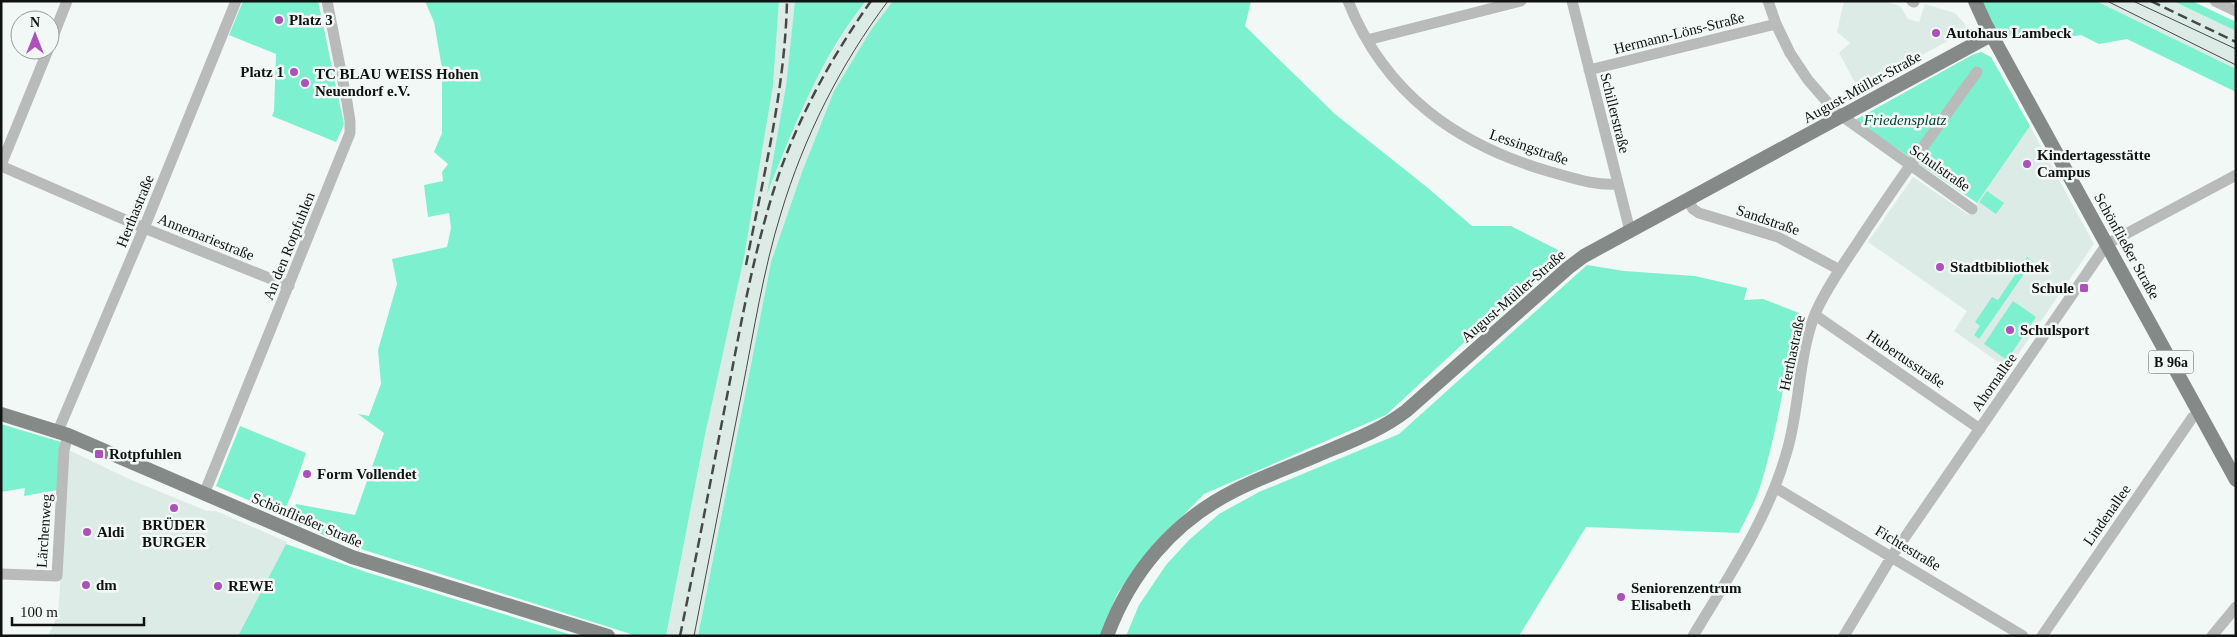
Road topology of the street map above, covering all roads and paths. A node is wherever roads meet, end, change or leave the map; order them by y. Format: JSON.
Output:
{"nodes":[{"id":1,"x":67,"y":1,"type":"edge"},
{"id":2,"x":236,"y":1,"type":"edge"},
{"id":3,"x":327,"y":1,"type":"edge"},
{"id":4,"x":1348,"y":1,"type":"edge"},
{"id":5,"x":1520,"y":1,"type":"edge"},
{"id":6,"x":1572,"y":1,"type":"edge"},
{"id":7,"x":1768,"y":1,"type":"edge"},
{"id":8,"x":1975,"y":1,"type":"edge"},
{"id":9,"x":2215,"y":1,"type":"edge"},
{"id":10,"x":2236,"y":11,"type":"edge"},
{"id":11,"x":60,"y":19,"type":"edge"},
{"id":12,"x":1776,"y":24,"type":"junction"},
{"id":13,"x":1991,"y":35,"type":"junction"},
{"id":14,"x":1367,"y":40,"type":"junction"},
{"id":15,"x":44,"y":60,"type":"edge"},
{"id":16,"x":1589,"y":70,"type":"junction"},
{"id":17,"x":1976,"y":72,"type":"dead end"},
{"id":18,"x":1841,"y":116,"type":"junction"},
{"id":19,"x":1,"y":166,"type":"edge"},
{"id":20,"x":1909,"y":166,"type":"junction"},
{"id":21,"x":2236,"y":175,"type":"edge"},
{"id":22,"x":1618,"y":184,"type":"junction"},
{"id":23,"x":1688,"y":200,"type":"junction"},
{"id":24,"x":1972,"y":209,"type":"dead end"},
{"id":25,"x":144,"y":228,"type":"junction"},
{"id":26,"x":1630,"y":231,"type":"junction"},
{"id":27,"x":2107,"y":244,"type":"junction"},
{"id":28,"x":1840,"y":270,"type":"junction"},
{"id":29,"x":289,"y":286,"type":"junction"},
{"id":30,"x":1815,"y":315,"type":"junction"},
{"id":31,"x":2199,"y":413,"type":"junction"},
{"id":32,"x":1,"y":414,"type":"edge"},
{"id":33,"x":1980,"y":428,"type":"junction"},
{"id":34,"x":63,"y":433,"type":"junction"},
{"id":35,"x":2236,"y":480,"type":"edge"},
{"id":36,"x":1776,"y":488,"type":"junction"},
{"id":37,"x":204,"y":494,"type":"junction"},
{"id":38,"x":1892,"y":556,"type":"junction"},
{"id":39,"x":1,"y":574,"type":"edge"},
{"id":40,"x":2236,"y":606,"type":"edge"},
{"id":41,"x":608,"y":636,"type":"edge"},
{"id":42,"x":1107,"y":636,"type":"edge"},
{"id":43,"x":1693,"y":636,"type":"edge"},
{"id":44,"x":1844,"y":636,"type":"edge"},
{"id":45,"x":2023,"y":636,"type":"edge"},
{"id":46,"x":2042,"y":636,"type":"edge"},
{"id":47,"x":2212,"y":636,"type":"edge"}],
"edges":[{"from":1,"to":11,"type":"street"},
{"from":2,"to":25,"type":"street","name":"Herthastraße"},
{"from":3,"to":29,"type":"street","name":"An den Rotpfuhlen"},
{"from":4,"to":14,"type":"street","name":"Lessingstraße"},
{"from":5,"to":14,"type":"street"},
{"from":6,"to":16,"type":"street","name":"Schillerstraße"},
{"from":7,"to":12,"type":"street","name":"Schulstraße"},
{"from":8,"to":13,"type":"main road","name":"Schönfließer Straße","number":"B 96a"},
{"from":9,"to":10,"type":"street"},
{"from":12,"to":16,"type":"street","name":"Hermann-Löns-Straße"},
{"from":12,"to":18,"type":"street","name":"Schulstraße"},
{"from":13,"to":18,"type":"main road","name":"August-Müller-Straße"},
{"from":13,"to":27,"type":"main road","name":"Schönfließer Straße","number":"B 96a"},
{"from":14,"to":22,"type":"street","name":"Lessingstraße"},
{"from":15,"to":19,"type":"street"},
{"from":16,"to":22,"type":"street","name":"Schillerstraße"},
{"from":17,"to":20,"type":"street","name":"Herthastraße"},
{"from":18,"to":20,"type":"street","name":"Schulstraße"},
{"from":18,"to":23,"type":"main road","name":"August-Müller-Straße"},
{"from":19,"to":25,"type":"street","name":"Annemariestraße"},
{"from":20,"to":24,"type":"street","name":"Schulstraße"},
{"from":20,"to":28,"type":"street","name":"Herthastraße"},
{"from":21,"to":27,"type":"street","name":"Ahornallee"},
{"from":22,"to":26,"type":"street","name":"Schillerstraße"},
{"from":23,"to":26,"type":"main road","name":"August-Müller-Straße"},
{"from":23,"to":28,"type":"street","name":"Sandstraße"},
{"from":25,"to":29,"type":"street","name":"Annemariestraße"},
{"from":25,"to":34,"type":"street","name":"Herthastraße"},
{"from":26,"to":42,"type":"main road","name":"August-Müller-Straße"},
{"from":27,"to":31,"type":"main road","name":"Schönfließer Straße","number":"B 96a"},
{"from":27,"to":33,"type":"street","name":"Ahornallee"},
{"from":28,"to":30,"type":"street","name":"Herthastraße"},
{"from":29,"to":37,"type":"street","name":"An den Rotpfuhlen"},
{"from":30,"to":33,"type":"street","name":"Hubertusstraße"},
{"from":30,"to":36,"type":"street","name":"Herthastraße"},
{"from":31,"to":35,"type":"main road","name":"Schönfließer Straße","number":"B 96a"},
{"from":31,"to":46,"type":"street","name":"Lindenallee"},
{"from":32,"to":34,"type":"main road","name":"Schönfließer Straße"},
{"from":33,"to":38,"type":"street","name":"Ahornallee"},
{"from":34,"to":37,"type":"main road","name":"Schönfließer Straße"},
{"from":34,"to":39,"type":"street","name":"Lärchenweg"},
{"from":36,"to":38,"type":"street","name":"Fichtestraße"},
{"from":36,"to":43,"type":"street","name":"Herthastraße"},
{"from":37,"to":41,"type":"main road","name":"Schönfließer Straße"},
{"from":38,"to":44,"type":"street","name":"Ahornallee"},
{"from":38,"to":45,"type":"street","name":"Fichtestraße"},
{"from":40,"to":47,"type":"street"}]}
